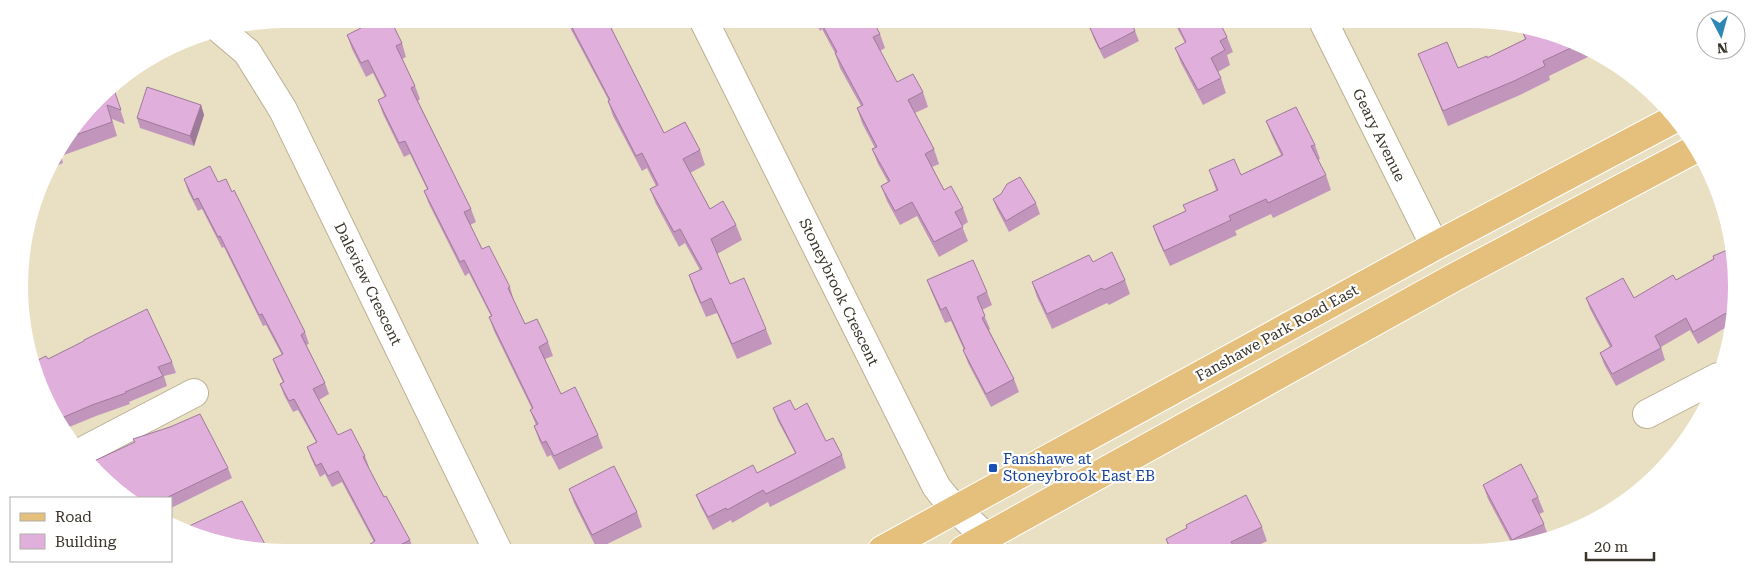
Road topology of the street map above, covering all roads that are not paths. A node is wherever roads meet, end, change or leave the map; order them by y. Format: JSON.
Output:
{"nodes":[{"id":1,"x":708,"y":28,"type":"edge"},
{"id":2,"x":1326,"y":28,"type":"edge"},
{"id":3,"x":226,"y":34,"type":"edge"},
{"id":4,"x":1669,"y":122,"type":"edge"},
{"id":5,"x":1691,"y":151,"type":"edge"},
{"id":6,"x":1435,"y":246,"type":"junction"},
{"id":7,"x":1711,"y":381,"type":"edge"},
{"id":8,"x":194,"y":393,"type":"dead end"},
{"id":9,"x":1647,"y":414,"type":"dead end"},
{"id":10,"x":86,"y":449,"type":"edge"},
{"id":11,"x":956,"y":510,"type":"junction"},
{"id":12,"x":495,"y":544,"type":"edge"},
{"id":13,"x":893,"y":544,"type":"edge"},
{"id":14,"x":980,"y":544,"type":"edge"},
{"id":15,"x":985,"y":544,"type":"edge"}],
"edges":[{"from":1,"to":11,"type":"street","name":"Stoneybrook Crescent"},
{"from":2,"to":6,"type":"street","name":"Geary Avenue"},
{"from":3,"to":12,"type":"street","name":"Daleview Crescent"},
{"from":4,"to":6,"type":"main road","name":"Fanshawe Park Road East"},
{"from":5,"to":15,"type":"main road"},
{"from":6,"to":11,"type":"main road","name":"Fanshawe Park Road East"},
{"from":7,"to":9,"type":"street"},
{"from":8,"to":10,"type":"street"},
{"from":11,"to":13,"type":"main road","name":"Fanshawe Park Road East"},
{"from":11,"to":14,"type":"street","name":"Stoneybrook Crescent"}]}
